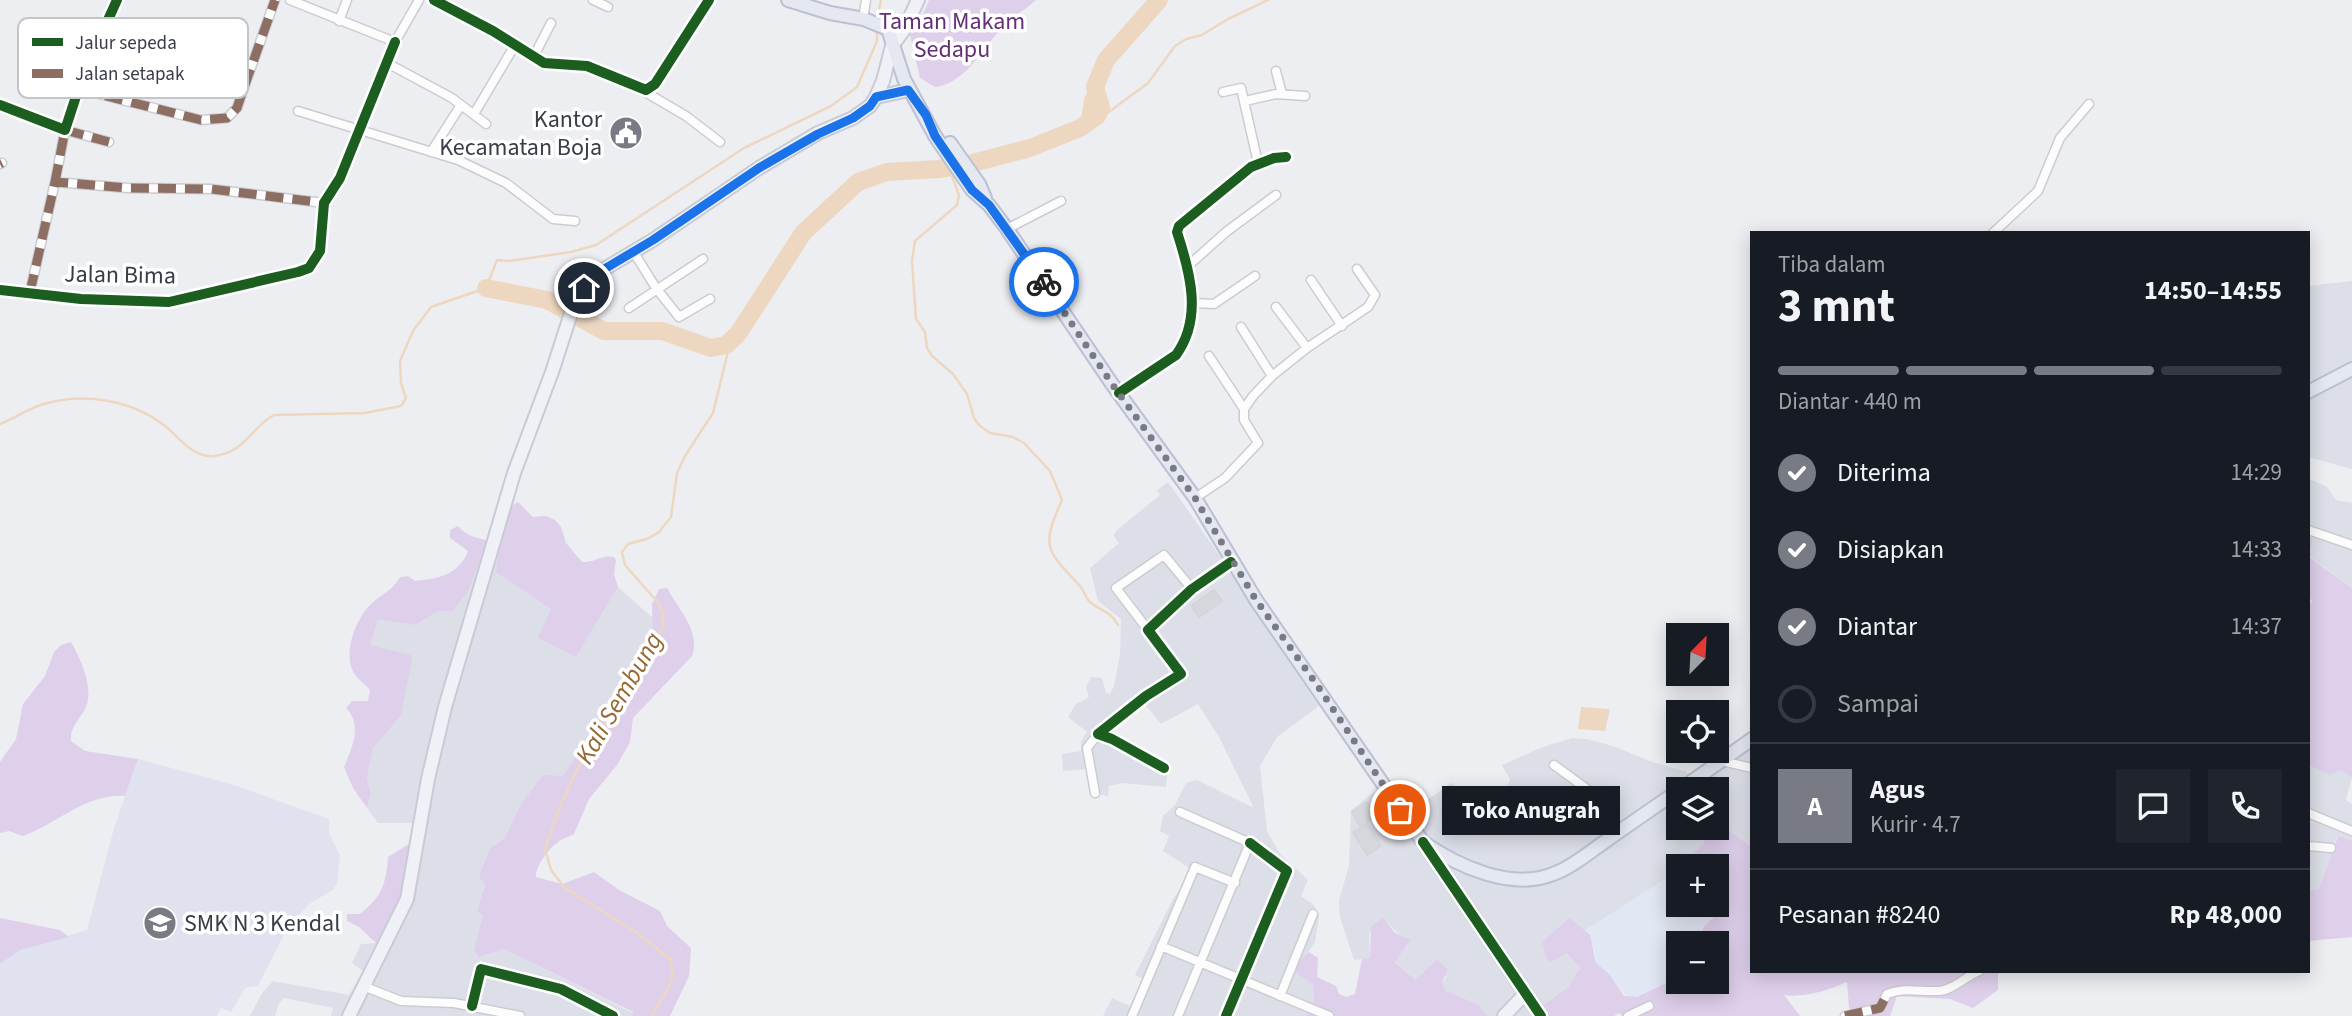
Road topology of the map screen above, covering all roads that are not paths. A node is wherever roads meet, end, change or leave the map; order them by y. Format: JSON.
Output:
{"nodes":[{"id":1,"x":117,"y":0,"type":"edge"},
{"id":2,"x":275,"y":0,"type":"edge"},
{"id":3,"x":347,"y":0,"type":"edge"},
{"id":4,"x":419,"y":0,"type":"edge"},
{"id":5,"x":435,"y":0,"type":"edge"},
{"id":6,"x":593,"y":0,"type":"edge"},
{"id":7,"x":709,"y":0,"type":"edge"},
{"id":8,"x":788,"y":0,"type":"edge"},
{"id":9,"x":866,"y":0,"type":"edge"},
{"id":10,"x":918,"y":0,"type":"edge"},
{"id":11,"x":294,"y":1,"type":"edge"},
{"id":12,"x":608,"y":7,"type":"dead end"},
{"id":13,"x":109,"y":18,"type":"edge"},
{"id":14,"x":863,"y":19,"type":"junction"},
{"id":15,"x":339,"y":22,"type":"junction"},
{"id":16,"x":551,"y":23,"type":"dead end"},
{"id":17,"x":395,"y":42,"type":"junction"},
{"id":18,"x":515,"y":45,"type":"junction"},
{"id":19,"x":892,"y":46,"type":"junction"},
{"id":20,"x":533,"y":58,"type":"junction"},
{"id":21,"x":387,"y":63,"type":"junction"},
{"id":22,"x":1276,"y":71,"type":"dead end"},
{"id":23,"x":248,"y":76,"type":"edge"},
{"id":24,"x":640,"y":89,"type":"junction"},
{"id":25,"x":908,"y":90,"type":"junction"},
{"id":26,"x":1223,"y":92,"type":"dead end"},
{"id":27,"x":1282,"y":94,"type":"junction"},
{"id":28,"x":1305,"y":96,"type":"dead end"},
{"id":29,"x":876,"y":97,"type":"junction"},
{"id":30,"x":76,"y":98,"type":"edge"},
{"id":31,"x":114,"y":98,"type":"edge"},
{"id":32,"x":240,"y":98,"type":"edge"},
{"id":33,"x":1245,"y":101,"type":"junction"},
{"id":34,"x":461,"y":104,"type":"junction"},
{"id":35,"x":2089,"y":104,"type":"dead end"},
{"id":36,"x":0,"y":105,"type":"edge"},
{"id":37,"x":298,"y":111,"type":"dead end"},
{"id":38,"x":474,"y":114,"type":"junction"},
{"id":39,"x":486,"y":124,"type":"dead end"},
{"id":40,"x":359,"y":128,"type":"junction"},
{"id":41,"x":65,"y":130,"type":"junction"},
{"id":42,"x":109,"y":142,"type":"dead end"},
{"id":43,"x":720,"y":142,"type":"dead end"},
{"id":44,"x":431,"y":152,"type":"junction"},
{"id":45,"x":1286,"y":158,"type":"dead end"},
{"id":46,"x":1258,"y":163,"type":"junction"},
{"id":47,"x":55,"y":182,"type":"junction"},
{"id":48,"x":1276,"y":195,"type":"dead end"},
{"id":49,"x":1061,"y":201,"type":"dead end"},
{"id":50,"x":324,"y":203,"type":"junction"},
{"id":51,"x":575,"y":222,"type":"dead end"},
{"id":52,"x":1007,"y":229,"type":"junction"},
{"id":53,"x":1995,"y":231,"type":"edge"},
{"id":54,"x":633,"y":251,"type":"junction"},
{"id":55,"x":702,"y":259,"type":"dead end"},
{"id":56,"x":1188,"y":266,"type":"junction"},
{"id":57,"x":1357,"y":270,"type":"dead end"},
{"id":58,"x":1255,"y":276,"type":"dead end"},
{"id":59,"x":1311,"y":281,"type":"dead end"},
{"id":60,"x":656,"y":288,"type":"junction"},
{"id":61,"x":0,"y":290,"type":"edge"},
{"id":62,"x":30,"y":292,"type":"junction"},
{"id":63,"x":710,"y":299,"type":"dead end"},
{"id":64,"x":1193,"y":303,"type":"junction"},
{"id":65,"x":1276,"y":307,"type":"dead end"},
{"id":66,"x":629,"y":308,"type":"dead end"},
{"id":67,"x":1342,"y":326,"type":"junction"},
{"id":68,"x":1241,"y":327,"type":"dead end"},
{"id":69,"x":1307,"y":348,"type":"junction"},
{"id":70,"x":1209,"y":356,"type":"dead end"},
{"id":71,"x":2352,"y":369,"type":"edge"},
{"id":72,"x":1272,"y":376,"type":"junction"},
{"id":73,"x":2310,"y":391,"type":"edge"},
{"id":74,"x":1119,"y":393,"type":"junction"},
{"id":75,"x":1244,"y":408,"type":"junction"},
{"id":76,"x":1195,"y":498,"type":"junction"},
{"id":77,"x":2310,"y":531,"type":"edge"},
{"id":78,"x":2352,"y":545,"type":"edge"},
{"id":79,"x":1231,"y":562,"type":"junction"},
{"id":80,"x":1192,"y":589,"type":"junction"},
{"id":81,"x":1148,"y":630,"type":"junction"},
{"id":82,"x":1098,"y":734,"type":"junction"},
{"id":83,"x":1750,"y":741,"type":"edge"},
{"id":84,"x":1729,"y":756,"type":"edge"},
{"id":85,"x":1719,"y":763,"type":"edge"},
{"id":86,"x":1729,"y":763,"type":"edge"},
{"id":87,"x":1554,"y":765,"type":"dead end"},
{"id":88,"x":1164,"y":768,"type":"dead end"},
{"id":89,"x":1750,"y":768,"type":"edge"},
{"id":90,"x":1699,"y":777,"type":"edge"},
{"id":91,"x":1095,"y":793,"type":"dead end"},
{"id":92,"x":1666,"y":800,"type":"edge"},
{"id":93,"x":1180,"y":812,"type":"dead end"},
{"id":94,"x":2310,"y":814,"type":"edge"},
{"id":95,"x":1620,"y":831,"type":"junction"},
{"id":96,"x":2352,"y":831,"type":"edge"},
{"id":97,"x":1423,"y":842,"type":"junction"},
{"id":98,"x":1250,"y":844,"type":"junction"},
{"id":99,"x":2310,"y":846,"type":"edge"},
{"id":100,"x":2331,"y":848,"type":"dead end"},
{"id":101,"x":1234,"y":883,"type":"junction"},
{"id":102,"x":1313,"y":914,"type":"dead end"},
{"id":103,"x":1161,"y":946,"type":"junction"},
{"id":104,"x":1200,"y":961,"type":"junction"},
{"id":105,"x":1976,"y":973,"type":"edge"},
{"id":106,"x":1241,"y":979,"type":"junction"},
{"id":107,"x":363,"y":986,"type":"junction"},
{"id":108,"x":1525,"y":994,"type":"junction"},
{"id":109,"x":1280,"y":996,"type":"junction"},
{"id":110,"x":472,"y":1006,"type":"junction"},
{"id":111,"x":1649,"y":1006,"type":"dead end"},
{"id":112,"x":349,"y":1016,"type":"edge"},
{"id":113,"x":520,"y":1016,"type":"edge"},
{"id":114,"x":613,"y":1016,"type":"edge"},
{"id":115,"x":1132,"y":1016,"type":"edge"},
{"id":116,"x":1178,"y":1016,"type":"edge"},
{"id":117,"x":1226,"y":1016,"type":"edge"},
{"id":118,"x":1329,"y":1016,"type":"edge"},
{"id":119,"x":1504,"y":1016,"type":"edge"},
{"id":120,"x":1541,"y":1016,"type":"edge"},
{"id":121,"x":1628,"y":1016,"type":"edge"},
{"id":122,"x":1845,"y":1016,"type":"edge"}],
"edges":[{"from":1,"to":13,"type":"street"},
{"from":2,"to":23,"type":"street"},
{"from":3,"to":15,"type":"street"},
{"from":4,"to":17,"type":"street"},
{"from":5,"to":18,"type":"street"},
{"from":6,"to":12,"type":"street"},
{"from":7,"to":24,"type":"street"},
{"from":8,"to":14,"type":"main road"},
{"from":9,"to":14,"type":"street"},
{"from":10,"to":19,"type":"main road"},
{"from":11,"to":15,"type":"street"},
{"from":14,"to":19,"type":"main road"},
{"from":15,"to":17,"type":"street"},
{"from":16,"to":20,"type":"street"},
{"from":17,"to":21,"type":"street"},
{"from":18,"to":20,"type":"street"},
{"from":18,"to":38,"type":"street"},
{"from":19,"to":25,"type":"main road"},
{"from":19,"to":29,"type":"main road"},
{"from":20,"to":24,"type":"street"},
{"from":21,"to":34,"type":"street"},
{"from":21,"to":40,"type":"street"},
{"from":22,"to":27,"type":"street"},
{"from":24,"to":43,"type":"street"},
{"from":25,"to":29,"type":"main road"},
{"from":25,"to":52,"type":"main road"},
{"from":26,"to":33,"type":"street"},
{"from":27,"to":28,"type":"street"},
{"from":27,"to":33,"type":"street"},
{"from":29,"to":54,"type":"main road"},
{"from":30,"to":41,"type":"street"},
{"from":31,"to":32,"type":"street"},
{"from":33,"to":46,"type":"street"},
{"from":34,"to":38,"type":"street"},
{"from":34,"to":44,"type":"street"},
{"from":35,"to":53,"type":"street"},
{"from":36,"to":41,"type":"street"},
{"from":37,"to":40,"type":"street"},
{"from":38,"to":39,"type":"street"},
{"from":40,"to":44,"type":"street"},
{"from":40,"to":50,"type":"street"},
{"from":41,"to":42,"type":"street"},
{"from":41,"to":47,"type":"street"},
{"from":44,"to":51,"type":"street"},
{"from":45,"to":46,"type":"street"},
{"from":46,"to":56,"type":"street"},
{"from":47,"to":50,"type":"street"},
{"from":47,"to":62,"type":"street"},
{"from":48,"to":56,"type":"street"},
{"from":49,"to":52,"type":"street"},
{"from":50,"to":62,"type":"street","name":"Jalan Bima"},
{"from":52,"to":74,"type":"main road"},
{"from":54,"to":60,"type":"street"},
{"from":54,"to":107,"type":"main road"},
{"from":55,"to":60,"type":"street"},
{"from":56,"to":64,"type":"street"},
{"from":57,"to":67,"type":"street"},
{"from":58,"to":64,"type":"street"},
{"from":59,"to":67,"type":"street"},
{"from":60,"to":63,"type":"street"},
{"from":60,"to":66,"type":"street"},
{"from":61,"to":62,"type":"street","name":"Jalan Bima"},
{"from":64,"to":74,"type":"street"},
{"from":65,"to":69,"type":"street"},
{"from":67,"to":69,"type":"street"},
{"from":68,"to":72,"type":"street"},
{"from":69,"to":72,"type":"street"},
{"from":70,"to":75,"type":"street"},
{"from":71,"to":73,"type":"main road"},
{"from":72,"to":75,"type":"street"},
{"from":74,"to":76,"type":"main road"},
{"from":75,"to":76,"type":"street"},
{"from":76,"to":79,"type":"main road"},
{"from":77,"to":78,"type":"street"},
{"from":79,"to":80,"type":"street"},
{"from":79,"to":97,"type":"main road"},
{"from":80,"to":81,"type":"street"},
{"from":80,"to":81,"type":"street"},
{"from":81,"to":82,"type":"street"},
{"from":82,"to":88,"type":"street"},
{"from":82,"to":91,"type":"street"},
{"from":83,"to":84,"type":"main road"},
{"from":85,"to":90,"type":"main road"},
{"from":86,"to":89,"type":"street"},
{"from":87,"to":95,"type":"street"},
{"from":92,"to":95,"type":"main road"},
{"from":93,"to":98,"type":"street"},
{"from":94,"to":96,"type":"street"},
{"from":95,"to":97,"type":"main road"},
{"from":97,"to":108,"type":"main road"},
{"from":98,"to":101,"type":"street"},
{"from":98,"to":106,"type":"street"},
{"from":99,"to":100,"type":"street"},
{"from":101,"to":103,"type":"street"},
{"from":101,"to":104,"type":"street"},
{"from":102,"to":109,"type":"street"},
{"from":103,"to":104,"type":"street"},
{"from":103,"to":115,"type":"street"},
{"from":104,"to":106,"type":"street"},
{"from":104,"to":116,"type":"street"},
{"from":105,"to":122,"type":"street"},
{"from":106,"to":109,"type":"street"},
{"from":106,"to":117,"type":"street"},
{"from":107,"to":110,"type":"street"},
{"from":107,"to":112,"type":"main road"},
{"from":108,"to":119,"type":"main road"},
{"from":108,"to":120,"type":"main road"},
{"from":109,"to":118,"type":"street"},
{"from":110,"to":113,"type":"street"},
{"from":110,"to":114,"type":"street"},
{"from":111,"to":121,"type":"street"}]}
